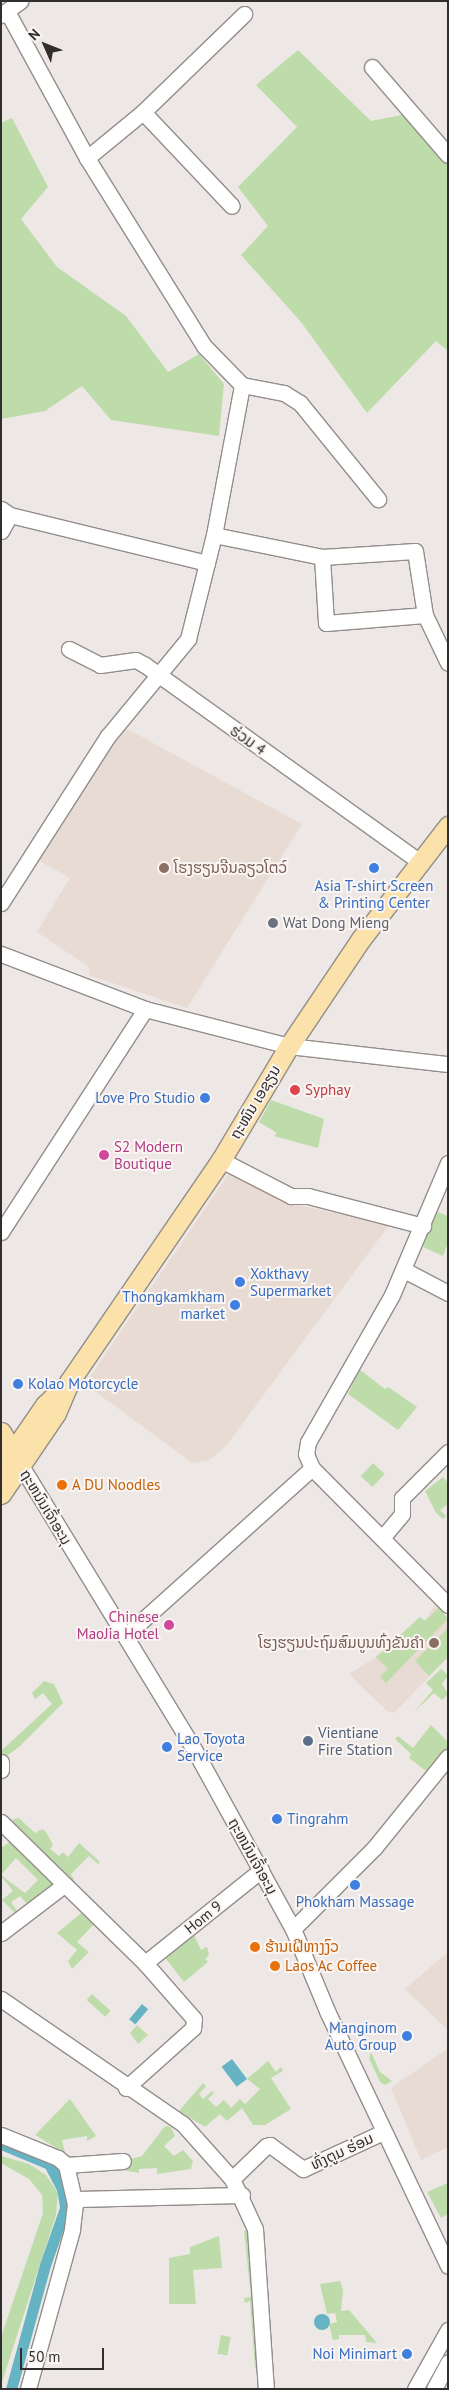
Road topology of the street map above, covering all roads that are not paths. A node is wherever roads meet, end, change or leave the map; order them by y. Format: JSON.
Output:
{"nodes":[{"id":1,"x":20,"y":1,"type":"edge"},
{"id":2,"x":4,"y":13,"type":"edge"},
{"id":3,"x":244,"y":14,"type":"dead end"},
{"id":4,"x":372,"y":67,"type":"dead end"},
{"id":5,"x":143,"y":112,"type":"junction"},
{"id":6,"x":448,"y":154,"type":"edge"},
{"id":7,"x":87,"y":158,"type":"junction"},
{"id":8,"x":232,"y":206,"type":"dead end"},
{"id":9,"x":242,"y":385,"type":"junction"},
{"id":10,"x":378,"y":499,"type":"dead end"},
{"id":11,"x":6,"y":512,"type":"edge"},
{"id":12,"x":1,"y":531,"type":"edge"},
{"id":13,"x":214,"y":535,"type":"junction"},
{"id":14,"x":322,"y":557,"type":"junction"},
{"id":15,"x":207,"y":563,"type":"junction"},
{"id":16,"x":425,"y":615,"type":"junction"},
{"id":17,"x":69,"y":649,"type":"dead end"},
{"id":18,"x":448,"y":663,"type":"edge"},
{"id":19,"x":157,"y":675,"type":"junction"},
{"id":20,"x":448,"y":826,"type":"edge"},
{"id":21,"x":419,"y":861,"type":"junction"},
{"id":22,"x":1,"y":903,"type":"edge"},
{"id":23,"x":1,"y":954,"type":"edge"},
{"id":24,"x":145,"y":1009,"type":"junction"},
{"id":25,"x":289,"y":1046,"type":"junction"},
{"id":26,"x":448,"y":1064,"type":"edge"},
{"id":27,"x":221,"y":1160,"type":"junction"},
{"id":28,"x":448,"y":1162,"type":"edge"},
{"id":29,"x":423,"y":1226,"type":"junction"},
{"id":30,"x":1,"y":1232,"type":"edge"},
{"id":31,"x":404,"y":1270,"type":"junction"},
{"id":32,"x":448,"y":1293,"type":"edge"},
{"id":33,"x":1,"y":1432,"type":"edge"},
{"id":34,"x":448,"y":1452,"type":"edge"},
{"id":35,"x":17,"y":1457,"type":"junction"},
{"id":36,"x":312,"y":1468,"type":"junction"},
{"id":37,"x":1,"y":1469,"type":"edge"},
{"id":38,"x":1,"y":1494,"type":"edge"},
{"id":39,"x":382,"y":1538,"type":"junction"},
{"id":40,"x":445,"y":1597,"type":"edge"},
{"id":41,"x":126,"y":1635,"type":"junction"},
{"id":42,"x":448,"y":1757,"type":"edge"},
{"id":43,"x":1,"y":1762,"type":"edge"},
{"id":44,"x":1,"y":1770,"type":"edge"},
{"id":45,"x":1,"y":1822,"type":"edge"},
{"id":46,"x":261,"y":1870,"type":"junction"},
{"id":47,"x":64,"y":1885,"type":"junction"},
{"id":48,"x":293,"y":1929,"type":"junction"},
{"id":49,"x":1,"y":1933,"type":"edge"},
{"id":50,"x":145,"y":1963,"type":"junction"},
{"id":51,"x":1,"y":1999,"type":"edge"},
{"id":52,"x":126,"y":2088,"type":"junction"},
{"id":53,"x":383,"y":2132,"type":"junction"},
{"id":54,"x":1,"y":2135,"type":"edge"},
{"id":55,"x":123,"y":2161,"type":"dead end"},
{"id":56,"x":66,"y":2165,"type":"junction"},
{"id":57,"x":232,"y":2179,"type":"junction"},
{"id":58,"x":242,"y":2195,"type":"junction"},
{"id":59,"x":74,"y":2200,"type":"junction"},
{"id":60,"x":446,"y":2259,"type":"edge"},
{"id":61,"x":448,"y":2317,"type":"edge"},
{"id":62,"x":445,"y":2334,"type":"edge"},
{"id":63,"x":448,"y":2363,"type":"edge"},
{"id":64,"x":440,"y":2383,"type":"edge"},
{"id":65,"x":28,"y":2389,"type":"edge"},
{"id":66,"x":266,"y":2389,"type":"edge"},
{"id":67,"x":415,"y":2389,"type":"edge"}],
"edges":[{"from":1,"to":2,"type":"street"},
{"from":2,"to":7,"type":"street"},
{"from":3,"to":5,"type":"street"},
{"from":4,"to":6,"type":"street"},
{"from":5,"to":7,"type":"street"},
{"from":5,"to":8,"type":"street"},
{"from":7,"to":9,"type":"street"},
{"from":9,"to":10,"type":"street"},
{"from":9,"to":13,"type":"street"},
{"from":11,"to":12,"type":"street"},
{"from":11,"to":15,"type":"street"},
{"from":13,"to":14,"type":"street"},
{"from":13,"to":15,"type":"street"},
{"from":14,"to":16,"type":"street"},
{"from":14,"to":16,"type":"street"},
{"from":15,"to":19,"type":"street"},
{"from":16,"to":18,"type":"street"},
{"from":17,"to":19,"type":"street","name":"ຮ່ວມ 4"},
{"from":19,"to":21,"type":"street","name":"ຮ່ວມ 4"},
{"from":19,"to":22,"type":"street"},
{"from":20,"to":21,"type":"main road","name":"ຖະໜົນ ເອຊຽນ"},
{"from":21,"to":25,"type":"main road","name":"ຖະໜົນ ເອຊຽນ"},
{"from":23,"to":24,"type":"street"},
{"from":24,"to":25,"type":"street"},
{"from":24,"to":30,"type":"street"},
{"from":25,"to":26,"type":"street"},
{"from":25,"to":27,"type":"main road","name":"ຖະໜົນ ເອຊຽນ"},
{"from":27,"to":29,"type":"street"},
{"from":27,"to":35,"type":"main road","name":"ຖະໜົນ ເອຊຽນ"},
{"from":28,"to":29,"type":"street"},
{"from":29,"to":31,"type":"street"},
{"from":31,"to":32,"type":"street"},
{"from":31,"to":36,"type":"street"},
{"from":33,"to":35,"type":"main road"},
{"from":34,"to":39,"type":"street"},
{"from":35,"to":37,"type":"main road","name":"ຖະໜົນ ເອຊຽນ"},
{"from":35,"to":38,"type":"main road","name":"ຖະໜົນ ເອຊຽນ"},
{"from":35,"to":41,"type":"street","name":"ຖະຫນົນເຈົ້າອະນຸ"},
{"from":36,"to":39,"type":"street"},
{"from":36,"to":41,"type":"street"},
{"from":39,"to":40,"type":"street"},
{"from":41,"to":46,"type":"street","name":"ຖະຫນົນເຈົ້າອະນຸ"},
{"from":42,"to":48,"type":"street"},
{"from":43,"to":44,"type":"street"},
{"from":45,"to":47,"type":"street"},
{"from":46,"to":48,"type":"street","name":"ຖະຫນົນເຈົ້າອະນຸ"},
{"from":46,"to":50,"type":"street","name":"Hom 9"},
{"from":47,"to":49,"type":"street"},
{"from":47,"to":50,"type":"street"},
{"from":48,"to":53,"type":"street","name":"ຖະຫນົນເຈົ້າອະນຸ"},
{"from":50,"to":52,"type":"street"},
{"from":51,"to":52,"type":"street"},
{"from":52,"to":57,"type":"street"},
{"from":53,"to":57,"type":"street","name":"ທົ່ງຕູມ ຮ່ອມ"},
{"from":53,"to":60,"type":"street","name":"ຖະຫນົນເຈົ້າອະນຸ"},
{"from":54,"to":56,"type":"street"},
{"from":55,"to":56,"type":"street"},
{"from":56,"to":59,"type":"street"},
{"from":57,"to":58,"type":"street"},
{"from":58,"to":59,"type":"street"},
{"from":58,"to":66,"type":"street"},
{"from":59,"to":65,"type":"street"},
{"from":61,"to":62,"type":"street"},
{"from":62,"to":67,"type":"street"},
{"from":63,"to":64,"type":"street"}]}
